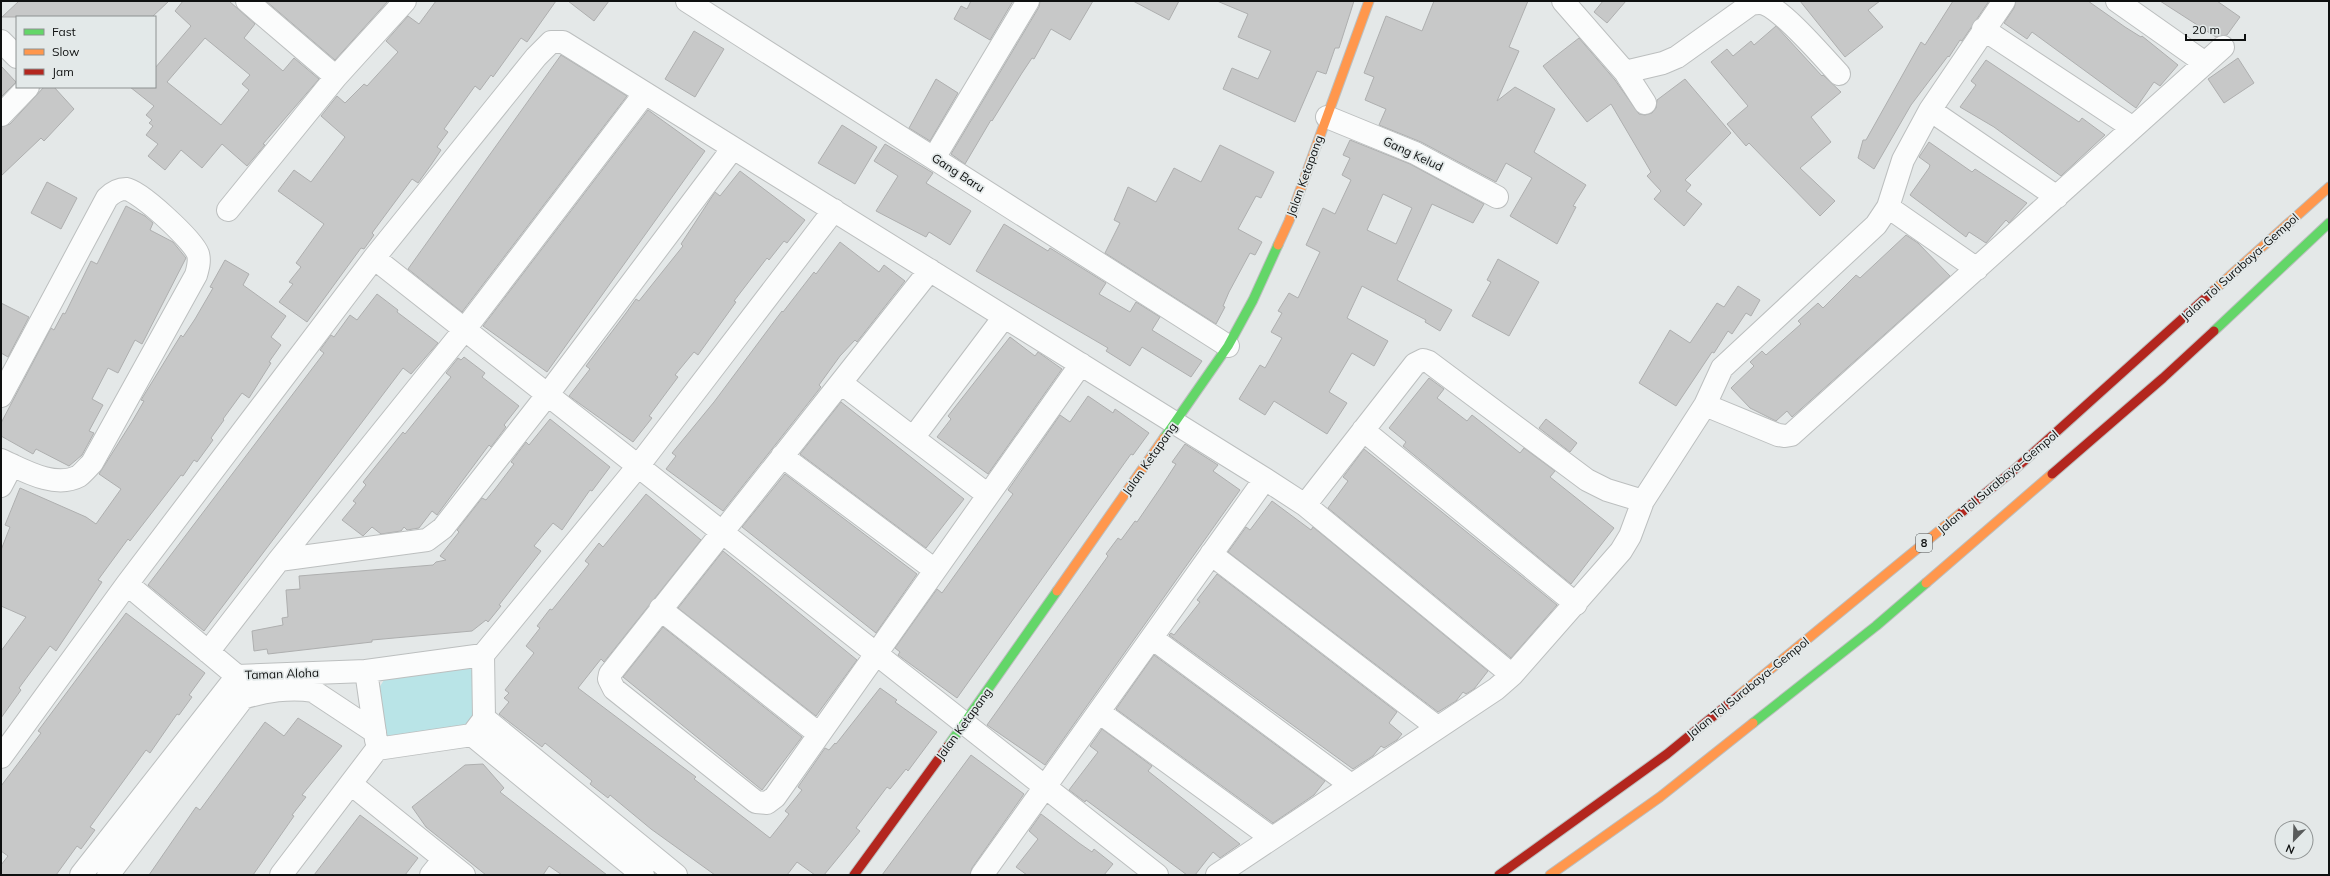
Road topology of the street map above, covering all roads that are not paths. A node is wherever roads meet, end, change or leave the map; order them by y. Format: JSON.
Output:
{"nodes":[{"id":1,"x":247,"y":1,"type":"edge"},
{"id":2,"x":405,"y":1,"type":"edge"},
{"id":3,"x":687,"y":1,"type":"edge"},
{"id":4,"x":1028,"y":1,"type":"edge"},
{"id":5,"x":1369,"y":1,"type":"edge"},
{"id":6,"x":1563,"y":1,"type":"edge"},
{"id":7,"x":2004,"y":1,"type":"edge"},
{"id":8,"x":2117,"y":1,"type":"edge"},
{"id":9,"x":1983,"y":29,"type":"junction"},
{"id":10,"x":1,"y":41,"type":"edge"},
{"id":11,"x":2223,"y":47,"type":"dead end"},
{"id":12,"x":16,"y":56,"type":"edge"},
{"id":13,"x":2205,"y":63,"type":"junction"},
{"id":14,"x":1625,"y":72,"type":"junction"},
{"id":15,"x":1839,"y":74,"type":"dead end"},
{"id":16,"x":336,"y":77,"type":"junction"},
{"id":17,"x":27,"y":88,"type":"edge"},
{"id":18,"x":645,"y":93,"type":"junction"},
{"id":19,"x":1645,"y":103,"type":"dead end"},
{"id":20,"x":1930,"y":110,"type":"junction"},
{"id":21,"x":1,"y":115,"type":"edge"},
{"id":22,"x":1327,"y":117,"type":"junction"},
{"id":23,"x":2133,"y":128,"type":"junction"},
{"id":24,"x":733,"y":148,"type":"junction"},
{"id":25,"x":934,"y":158,"type":"junction"},
{"id":26,"x":2329,"y":187,"type":"edge"},
{"id":27,"x":2057,"y":197,"type":"junction"},
{"id":28,"x":1497,"y":198,"type":"dead end"},
{"id":29,"x":1888,"y":207,"type":"junction"},
{"id":30,"x":228,"y":210,"type":"dead end"},
{"id":31,"x":834,"y":210,"type":"junction"},
{"id":32,"x":2329,"y":224,"type":"edge"},
{"id":33,"x":374,"y":258,"type":"junction"},
{"id":34,"x":1977,"y":269,"type":"junction"},
{"id":35,"x":930,"y":270,"type":"junction"},
{"id":36,"x":1004,"y":317,"type":"junction"},
{"id":37,"x":465,"y":329,"type":"junction"},
{"id":38,"x":1228,"y":346,"type":"junction"},
{"id":39,"x":1081,"y":364,"type":"junction"},
{"id":40,"x":841,"y":383,"type":"junction"},
{"id":41,"x":548,"y":394,"type":"junction"},
{"id":42,"x":1,"y":396,"type":"edge"},
{"id":43,"x":1704,"y":405,"type":"junction"},
{"id":44,"x":1176,"y":422,"type":"junction"},
{"id":45,"x":1363,"y":430,"type":"junction"},
{"id":46,"x":913,"y":438,"type":"junction"},
{"id":47,"x":782,"y":456,"type":"junction"},
{"id":48,"x":7,"y":463,"type":"edge"},
{"id":49,"x":639,"y":465,"type":"junction"},
{"id":50,"x":1265,"y":479,"type":"junction"},
{"id":51,"x":1,"y":486,"type":"edge"},
{"id":52,"x":988,"y":495,"type":"junction"},
{"id":53,"x":1642,"y":502,"type":"junction"},
{"id":54,"x":1304,"y":505,"type":"junction"},
{"id":55,"x":722,"y":531,"type":"junction"},
{"id":56,"x":1212,"y":554,"type":"junction"},
{"id":57,"x":279,"y":560,"type":"junction"},
{"id":58,"x":935,"y":570,"type":"junction"},
{"id":59,"x":127,"y":584,"type":"junction"},
{"id":60,"x":1576,"y":604,"type":"junction"},
{"id":61,"x":660,"y":609,"type":"junction"},
{"id":62,"x":1152,"y":638,"type":"junction"},
{"id":63,"x":208,"y":652,"type":"junction"},
{"id":64,"x":876,"y":653,"type":"junction"},
{"id":65,"x":483,"y":655,"type":"junction"},
{"id":66,"x":366,"y":671,"type":"junction"},
{"id":67,"x":1512,"y":675,"type":"junction"},
{"id":68,"x":237,"y":676,"type":"junction"},
{"id":69,"x":1098,"y":712,"type":"junction"},
{"id":70,"x":966,"y":723,"type":"junction"},
{"id":71,"x":478,"y":727,"type":"junction"},
{"id":72,"x":1437,"y":728,"type":"junction"},
{"id":73,"x":819,"y":734,"type":"junction"},
{"id":74,"x":376,"y":741,"type":"junction"},
{"id":75,"x":1,"y":757,"type":"edge"},
{"id":76,"x":351,"y":784,"type":"junction"},
{"id":77,"x":1351,"y":785,"type":"junction"},
{"id":78,"x":1045,"y":787,"type":"junction"},
{"id":79,"x":1272,"y":838,"type":"junction"},
{"id":80,"x":438,"y":867,"type":"edge"},
{"id":81,"x":988,"y":873,"type":"edge"},
{"id":82,"x":81,"y":875,"type":"edge"},
{"id":83,"x":108,"y":875,"type":"edge"},
{"id":84,"x":281,"y":875,"type":"edge"},
{"id":85,"x":464,"y":875,"type":"edge"},
{"id":86,"x":643,"y":875,"type":"edge"},
{"id":87,"x":676,"y":875,"type":"edge"},
{"id":88,"x":854,"y":875,"type":"edge"},
{"id":89,"x":1158,"y":875,"type":"edge"},
{"id":90,"x":1217,"y":875,"type":"edge"},
{"id":91,"x":1499,"y":875,"type":"edge"},
{"id":92,"x":1550,"y":875,"type":"edge"}],
"edges":[{"from":1,"to":16,"type":"street"},
{"from":2,"to":16,"type":"street"},
{"from":3,"to":25,"type":"street","name":"Gang Baru"},
{"from":4,"to":25,"type":"street"},
{"from":5,"to":22,"type":"main road","name":"Jalan Ketapang"},
{"from":6,"to":14,"type":"street"},
{"from":7,"to":9,"type":"street"},
{"from":8,"to":13,"type":"street"},
{"from":9,"to":20,"type":"street"},
{"from":9,"to":23,"type":"street"},
{"from":10,"to":12,"type":"street"},
{"from":11,"to":13,"type":"street"},
{"from":13,"to":23,"type":"street"},
{"from":14,"to":15,"type":"street"},
{"from":14,"to":19,"type":"street"},
{"from":16,"to":30,"type":"street"},
{"from":17,"to":21,"type":"street"},
{"from":18,"to":24,"type":"street"},
{"from":18,"to":33,"type":"street"},
{"from":18,"to":37,"type":"street"},
{"from":20,"to":27,"type":"street"},
{"from":20,"to":29,"type":"street"},
{"from":22,"to":28,"type":"street","name":"Gang Kelud"},
{"from":22,"to":38,"type":"main road","name":"Jalan Ketapang"},
{"from":23,"to":27,"type":"street"},
{"from":24,"to":31,"type":"street"},
{"from":24,"to":41,"type":"street"},
{"from":25,"to":38,"type":"street","name":"Gang Baru"},
{"from":26,"to":91,"type":"main road","name":"Jalan Tol Surabaya–Gempol","number":"8"},
{"from":27,"to":34,"type":"street"},
{"from":29,"to":34,"type":"street"},
{"from":29,"to":43,"type":"street"},
{"from":31,"to":35,"type":"street"},
{"from":31,"to":49,"type":"street"},
{"from":32,"to":92,"type":"main road"},
{"from":33,"to":37,"type":"street"},
{"from":33,"to":59,"type":"street"},
{"from":34,"to":43,"type":"street"},
{"from":35,"to":36,"type":"street"},
{"from":35,"to":40,"type":"street"},
{"from":36,"to":39,"type":"street"},
{"from":36,"to":46,"type":"street"},
{"from":37,"to":41,"type":"street"},
{"from":37,"to":57,"type":"street"},
{"from":38,"to":44,"type":"main road","name":"Jalan Ketapang"},
{"from":39,"to":44,"type":"street"},
{"from":39,"to":52,"type":"street"},
{"from":40,"to":46,"type":"street"},
{"from":40,"to":47,"type":"street"},
{"from":41,"to":49,"type":"street"},
{"from":41,"to":57,"type":"street"},
{"from":42,"to":48,"type":"street"},
{"from":43,"to":53,"type":"street"},
{"from":44,"to":50,"type":"street"},
{"from":44,"to":70,"type":"main road","name":"Jalan Ketapang"},
{"from":45,"to":53,"type":"street"},
{"from":45,"to":54,"type":"street"},
{"from":45,"to":60,"type":"street"},
{"from":46,"to":52,"type":"street"},
{"from":47,"to":55,"type":"street"},
{"from":47,"to":58,"type":"street"},
{"from":48,"to":51,"type":"street"},
{"from":49,"to":55,"type":"street"},
{"from":49,"to":65,"type":"street"},
{"from":50,"to":54,"type":"street"},
{"from":50,"to":56,"type":"street"},
{"from":52,"to":58,"type":"street"},
{"from":53,"to":60,"type":"street"},
{"from":54,"to":67,"type":"street"},
{"from":55,"to":61,"type":"street"},
{"from":55,"to":64,"type":"street"},
{"from":56,"to":62,"type":"street"},
{"from":56,"to":72,"type":"street"},
{"from":57,"to":63,"type":"street"},
{"from":58,"to":64,"type":"street"},
{"from":59,"to":63,"type":"street"},
{"from":59,"to":75,"type":"street"},
{"from":60,"to":67,"type":"street"},
{"from":61,"to":73,"type":"street"},
{"from":61,"to":73,"type":"street"},
{"from":62,"to":69,"type":"street"},
{"from":62,"to":77,"type":"street"},
{"from":63,"to":68,"type":"street"},
{"from":64,"to":70,"type":"street"},
{"from":64,"to":73,"type":"street"},
{"from":65,"to":66,"type":"street","name":"Taman Aloha"},
{"from":65,"to":71,"type":"street"},
{"from":66,"to":68,"type":"street","name":"Taman Aloha"},
{"from":66,"to":74,"type":"street"},
{"from":67,"to":72,"type":"street"},
{"from":68,"to":82,"type":"street","name":"Taman Aloha"},
{"from":69,"to":78,"type":"street"},
{"from":69,"to":79,"type":"street"},
{"from":70,"to":78,"type":"street"},
{"from":70,"to":88,"type":"main road","name":"Jalan Ketapang"},
{"from":71,"to":74,"type":"street"},
{"from":71,"to":86,"type":"street"},
{"from":71,"to":87,"type":"street"},
{"from":72,"to":77,"type":"street"},
{"from":74,"to":76,"type":"street"},
{"from":74,"to":83,"type":"street","name":"Taman Aloha"},
{"from":76,"to":80,"type":"street"},
{"from":76,"to":84,"type":"street"},
{"from":77,"to":79,"type":"street"},
{"from":78,"to":81,"type":"street"},
{"from":78,"to":89,"type":"street"},
{"from":79,"to":90,"type":"street"},
{"from":80,"to":85,"type":"street"}]}
